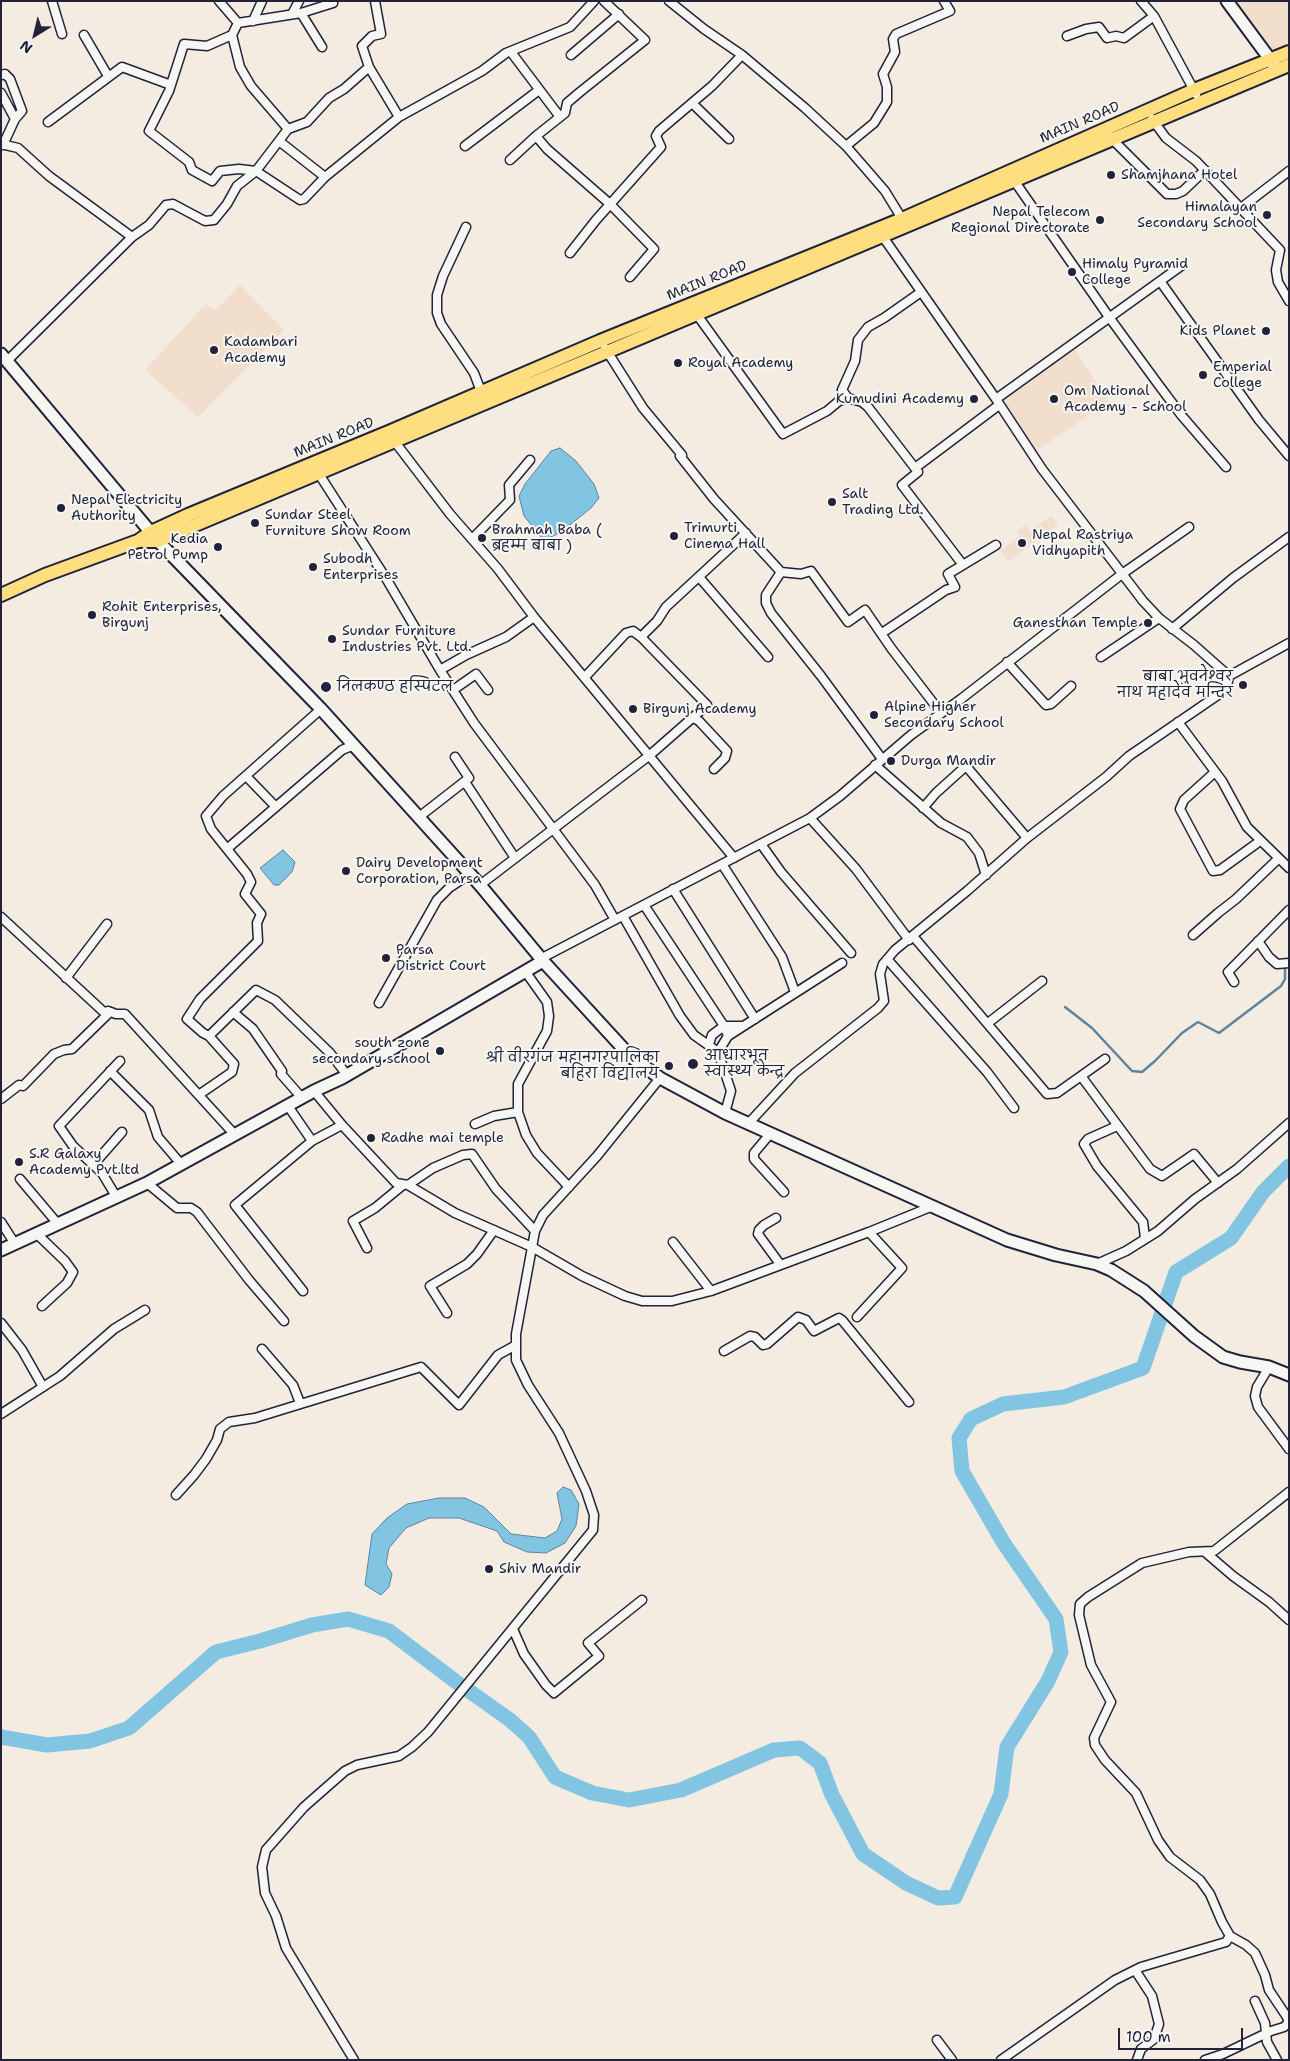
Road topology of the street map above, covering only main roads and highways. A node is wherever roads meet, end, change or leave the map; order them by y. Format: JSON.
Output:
{"nodes":[{"id":1,"x":1227,"y":1,"type":"edge"},
{"id":2,"x":1289,"y":52,"type":"edge"},
{"id":3,"x":1278,"y":64,"type":"edge"},
{"id":4,"x":1197,"y":95,"type":"junction"},
{"id":5,"x":1012,"y":176,"type":"junction"},
{"id":6,"x":694,"y":309,"type":"junction"},
{"id":7,"x":4,"y":357,"type":"edge"},
{"id":8,"x":483,"y":397,"type":"junction"},
{"id":9,"x":315,"y":468,"type":"junction"},
{"id":10,"x":154,"y":536,"type":"junction"},
{"id":11,"x":1,"y":596,"type":"edge"},
{"id":12,"x":543,"y":960,"type":"junction"},
{"id":13,"x":1,"y":1250,"type":"edge"},
{"id":14,"x":1289,"y":1375,"type":"edge"}],
"edges":[{"from":1,"to":3,"type":"main road"},
{"from":2,"to":3,"type":"main road","name":"MAIN ROAD"},
{"from":3,"to":4,"type":"main road","name":"MAIN ROAD"},
{"from":4,"to":5,"type":"main road","name":"MAIN ROAD"},
{"from":4,"to":5,"type":"main road","name":"MAIN ROAD"},
{"from":5,"to":6,"type":"main road","name":"MAIN ROAD"},
{"from":6,"to":8,"type":"main road","name":"MAIN ROAD"},
{"from":6,"to":8,"type":"main road","name":"MAIN ROAD"},
{"from":7,"to":10,"type":"main road"},
{"from":8,"to":9,"type":"main road","name":"MAIN ROAD"},
{"from":8,"to":9,"type":"main road","name":"MAIN ROAD"},
{"from":9,"to":10,"type":"main road","name":"MAIN ROAD"},
{"from":10,"to":11,"type":"main road","name":"MAIN ROAD"},
{"from":10,"to":12,"type":"main road"},
{"from":12,"to":13,"type":"main road"},
{"from":12,"to":14,"type":"main road"}]}
